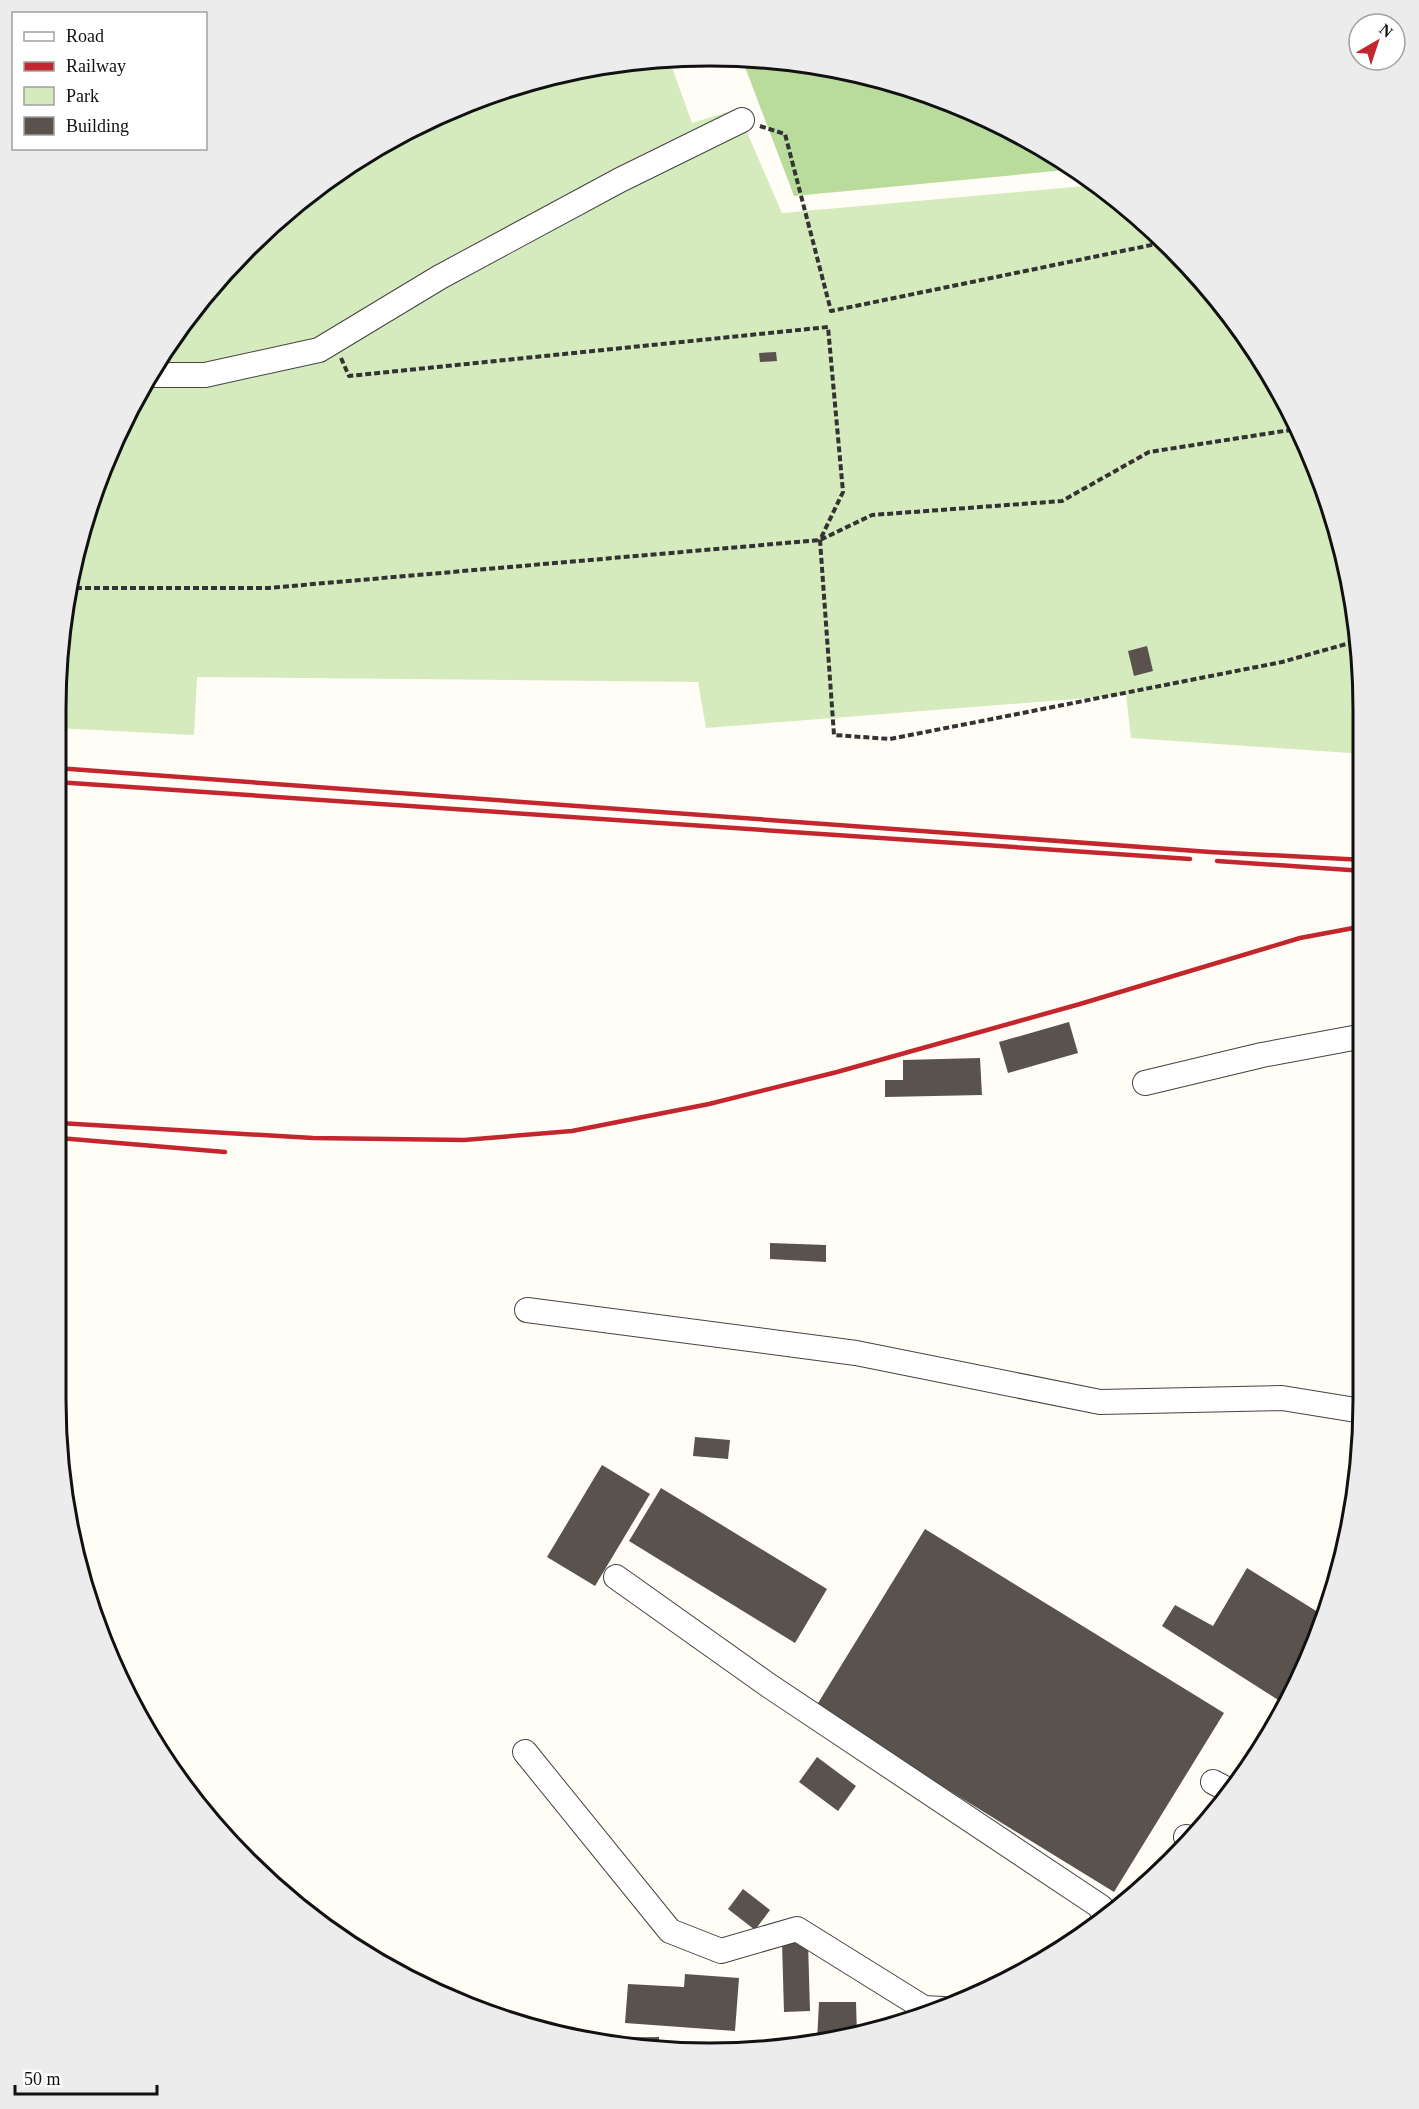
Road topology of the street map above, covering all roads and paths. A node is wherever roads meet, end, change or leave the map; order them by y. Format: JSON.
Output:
{"nodes":[{"id":1,"x":742,"y":120,"type":"joint"},
{"id":2,"x":1154,"y":244,"type":"edge"},
{"id":3,"x":334,"y":340,"type":"junction"},
{"id":4,"x":160,"y":375,"type":"edge"},
{"id":5,"x":1289,"y":430,"type":"edge"},
{"id":6,"x":820,"y":540,"type":"junction"},
{"id":7,"x":77,"y":588,"type":"edge"},
{"id":8,"x":1349,"y":643,"type":"edge"},
{"id":9,"x":1353,"y":1038,"type":"edge"},
{"id":10,"x":1145,"y":1083,"type":"dead end"},
{"id":11,"x":527,"y":1310,"type":"dead end"},
{"id":12,"x":1353,"y":1410,"type":"edge"},
{"id":13,"x":616,"y":1577,"type":"dead end"},
{"id":14,"x":525,"y":1752,"type":"dead end"},
{"id":15,"x":1102,"y":1909,"type":"edge"},
{"id":16,"x":922,"y":2007,"type":"edge"}],
"edges":[{"from":1,"to":2,"type":"path"},
{"from":1,"to":3,"type":"lane"},
{"from":3,"to":4,"type":"lane"},
{"from":3,"to":6,"type":"path"},
{"from":5,"to":6,"type":"path"},
{"from":6,"to":7,"type":"path"},
{"from":6,"to":8,"type":"path"},
{"from":9,"to":10,"type":"lane"},
{"from":11,"to":12,"type":"lane"},
{"from":13,"to":15,"type":"lane"},
{"from":14,"to":16,"type":"lane"}]}
